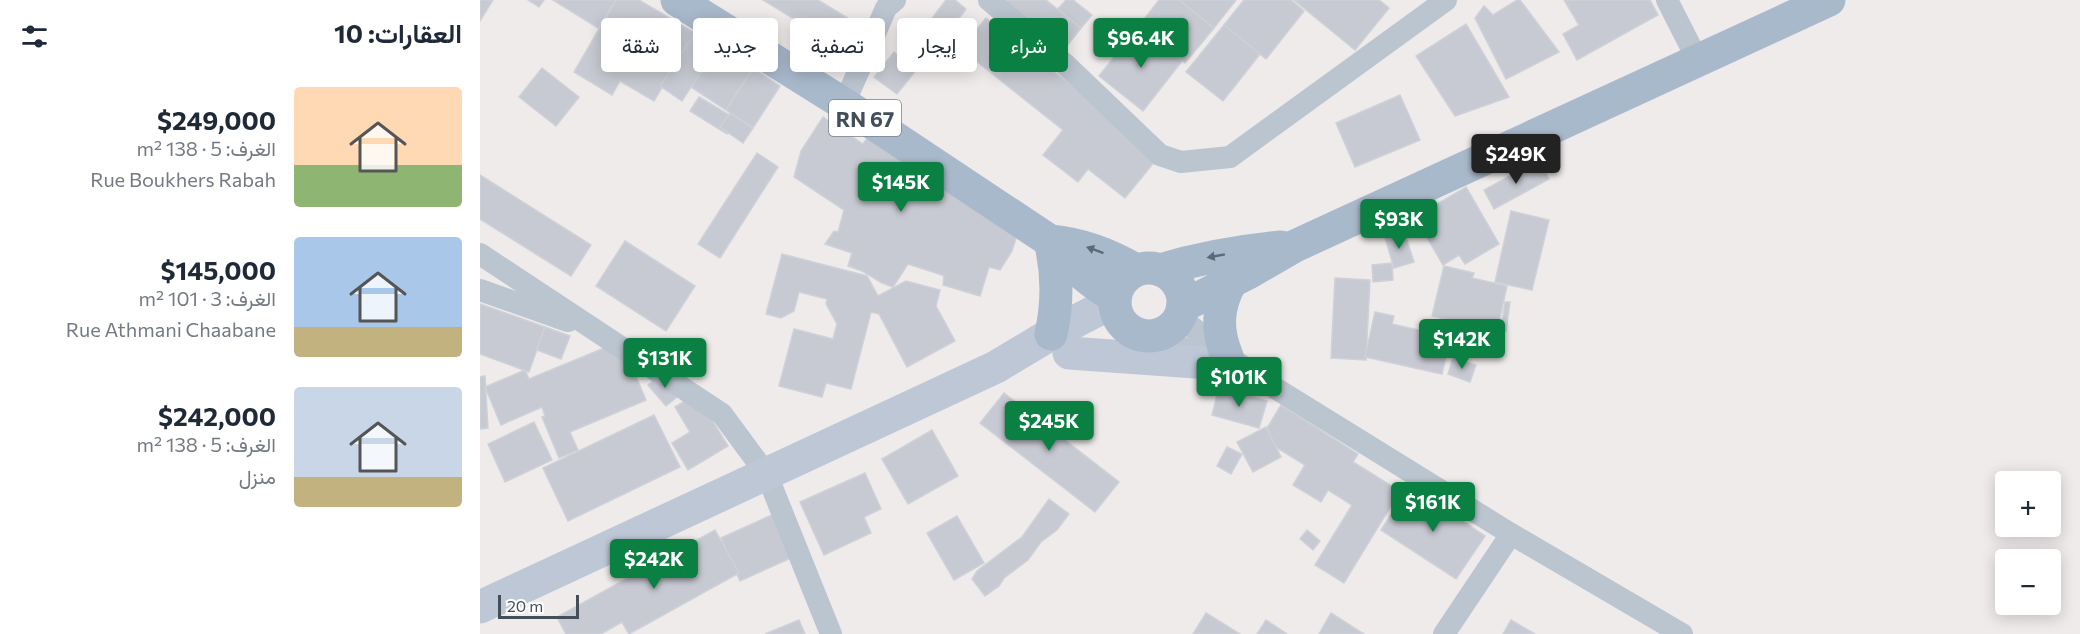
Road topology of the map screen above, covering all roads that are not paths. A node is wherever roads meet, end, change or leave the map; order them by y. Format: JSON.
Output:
{"nodes":[{"id":1,"x":677,"y":0,"type":"edge"},
{"id":2,"x":989,"y":0,"type":"edge"},
{"id":3,"x":1446,"y":0,"type":"edge"},
{"id":4,"x":1667,"y":0,"type":"edge"},
{"id":5,"x":1829,"y":0,"type":"edge"},
{"id":6,"x":885,"y":3,"type":"edge"},
{"id":7,"x":1698,"y":61,"type":"junction"},
{"id":8,"x":844,"y":104,"type":"junction"},
{"id":9,"x":1050,"y":241,"type":"junction"},
{"id":10,"x":1295,"y":246,"type":"junction"},
{"id":11,"x":480,"y":254,"type":"edge"},
{"id":12,"x":1148,"y":270,"type":"junction"},
{"id":13,"x":1231,"y":282,"type":"junction"},
{"id":14,"x":480,"y":290,"type":"edge"},
{"id":15,"x":1115,"y":299,"type":"junction"},
{"id":16,"x":1181,"y":312,"type":"junction"},
{"id":17,"x":603,"y":334,"type":"junction"},
{"id":18,"x":1146,"y":335,"type":"junction"},
{"id":19,"x":1060,"y":343,"type":"junction"},
{"id":20,"x":1235,"y":365,"type":"junction"},
{"id":21,"x":766,"y":475,"type":"junction"},
{"id":22,"x":1511,"y":534,"type":"junction"},
{"id":23,"x":480,"y":607,"type":"edge"},
{"id":24,"x":831,"y":634,"type":"edge"},
{"id":25,"x":1444,"y":634,"type":"edge"},
{"id":26,"x":1682,"y":634,"type":"edge"}],
"edges":[{"from":1,"to":8,"type":"main road","number":"RN 67"},
{"from":2,"to":3,"type":"street"},
{"from":4,"to":7,"type":"street"},
{"from":5,"to":7,"type":"main road"},
{"from":6,"to":8,"type":"street"},
{"from":7,"to":10,"type":"main road"},
{"from":8,"to":9,"type":"main road","number":"RN 67"},
{"from":12,"to":9,"type":"main road","number":"RN 67","one_way":true},
{"from":9,"to":15,"type":"main road","number":"RN 67"},
{"from":9,"to":19,"type":"main road"},
{"from":10,"to":12,"type":"main road","one_way":true},
{"from":10,"to":13,"type":"main road"},
{"from":11,"to":17,"type":"street"},
{"from":12,"to":15,"type":"main road"},
{"from":12,"to":16,"type":"main road"},
{"from":13,"to":16,"type":"main road"},
{"from":13,"to":20,"type":"main road"},
{"from":14,"to":17,"type":"street"},
{"from":15,"to":18,"type":"main road"},
{"from":15,"to":19,"type":"main road"},
{"from":16,"to":18,"type":"main road"},
{"from":16,"to":20,"type":"street"},
{"from":17,"to":21,"type":"street"},
{"from":18,"to":19,"type":"main road"},
{"from":18,"to":20,"type":"street"},
{"from":19,"to":20,"type":"main road"},
{"from":19,"to":21,"type":"main road"},
{"from":20,"to":22,"type":"street"},
{"from":21,"to":23,"type":"main road"},
{"from":21,"to":24,"type":"street"},
{"from":22,"to":25,"type":"street"},
{"from":22,"to":26,"type":"street"}]}
